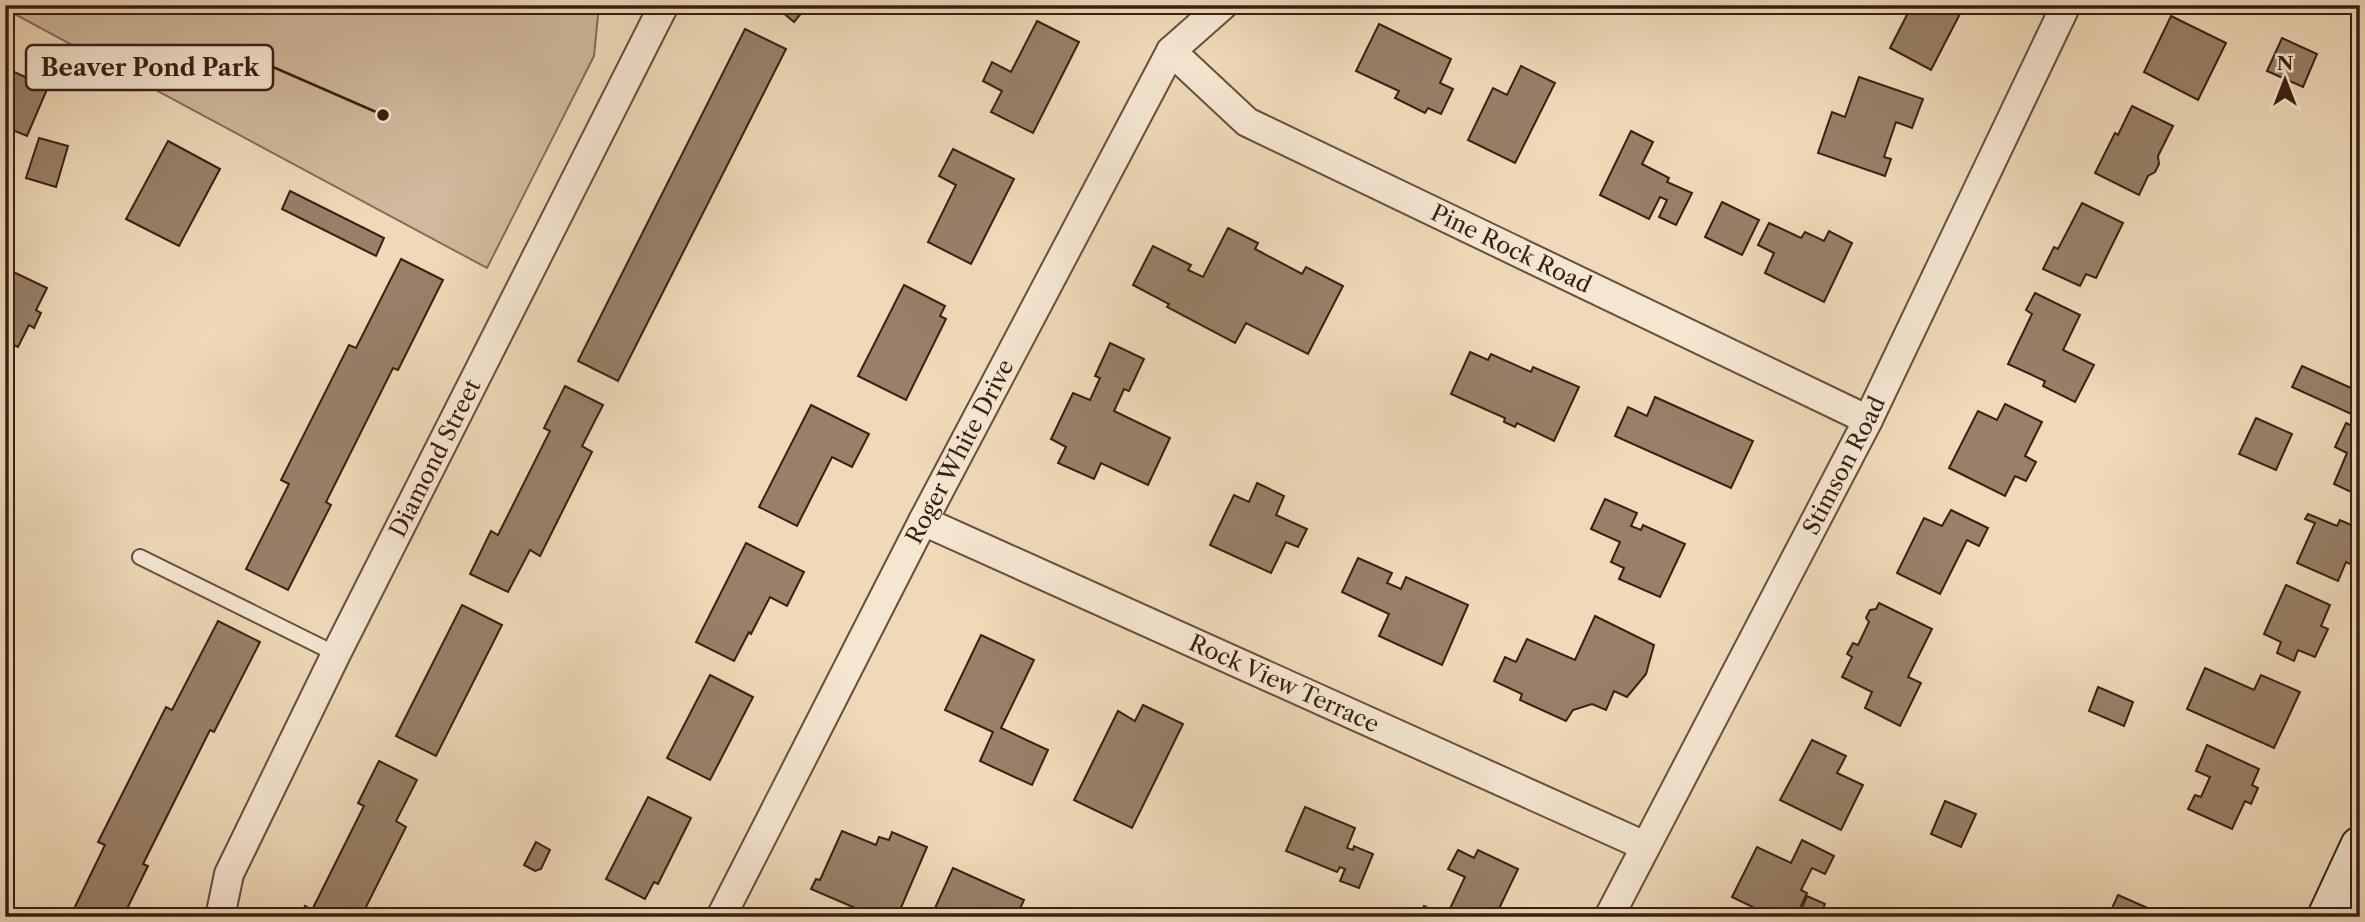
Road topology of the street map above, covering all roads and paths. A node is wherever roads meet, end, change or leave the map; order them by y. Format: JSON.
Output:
{"nodes":[{"id":1,"x":664,"y":5,"type":"edge"},
{"id":2,"x":1223,"y":5,"type":"edge"},
{"id":3,"x":2066,"y":5,"type":"edge"},
{"id":4,"x":1171,"y":51,"type":"junction"},
{"id":5,"x":1868,"y":420,"type":"junction"},
{"id":6,"x":923,"y":521,"type":"junction"},
{"id":7,"x":140,"y":557,"type":"dead end"},
{"id":8,"x":336,"y":654,"type":"junction"},
{"id":9,"x":1645,"y":846,"type":"junction"},
{"id":10,"x":2360,"y":846,"type":"edge"},
{"id":11,"x":219,"y":917,"type":"edge"},
{"id":12,"x":720,"y":917,"type":"edge"},
{"id":13,"x":1609,"y":917,"type":"edge"},
{"id":14,"x":2327,"y":917,"type":"edge"}],
"edges":[{"from":1,"to":8,"type":"street","name":"Diamond Street"},
{"from":2,"to":4,"type":"street","name":"Roger White Drive"},
{"from":3,"to":5,"type":"street","name":"Stimson Road"},
{"from":4,"to":5,"type":"street","name":"Pine Rock Road"},
{"from":4,"to":6,"type":"street","name":"Roger White Drive"},
{"from":5,"to":9,"type":"street","name":"Stimson Road"},
{"from":6,"to":9,"type":"street","name":"Rock View Terrace"},
{"from":6,"to":12,"type":"street","name":"Roger White Drive"},
{"from":7,"to":8,"type":"lane"},
{"from":8,"to":11,"type":"street","name":"Diamond Street"},
{"from":9,"to":13,"type":"street","name":"Stimson Road"},
{"from":10,"to":14,"type":"main road"}]}
